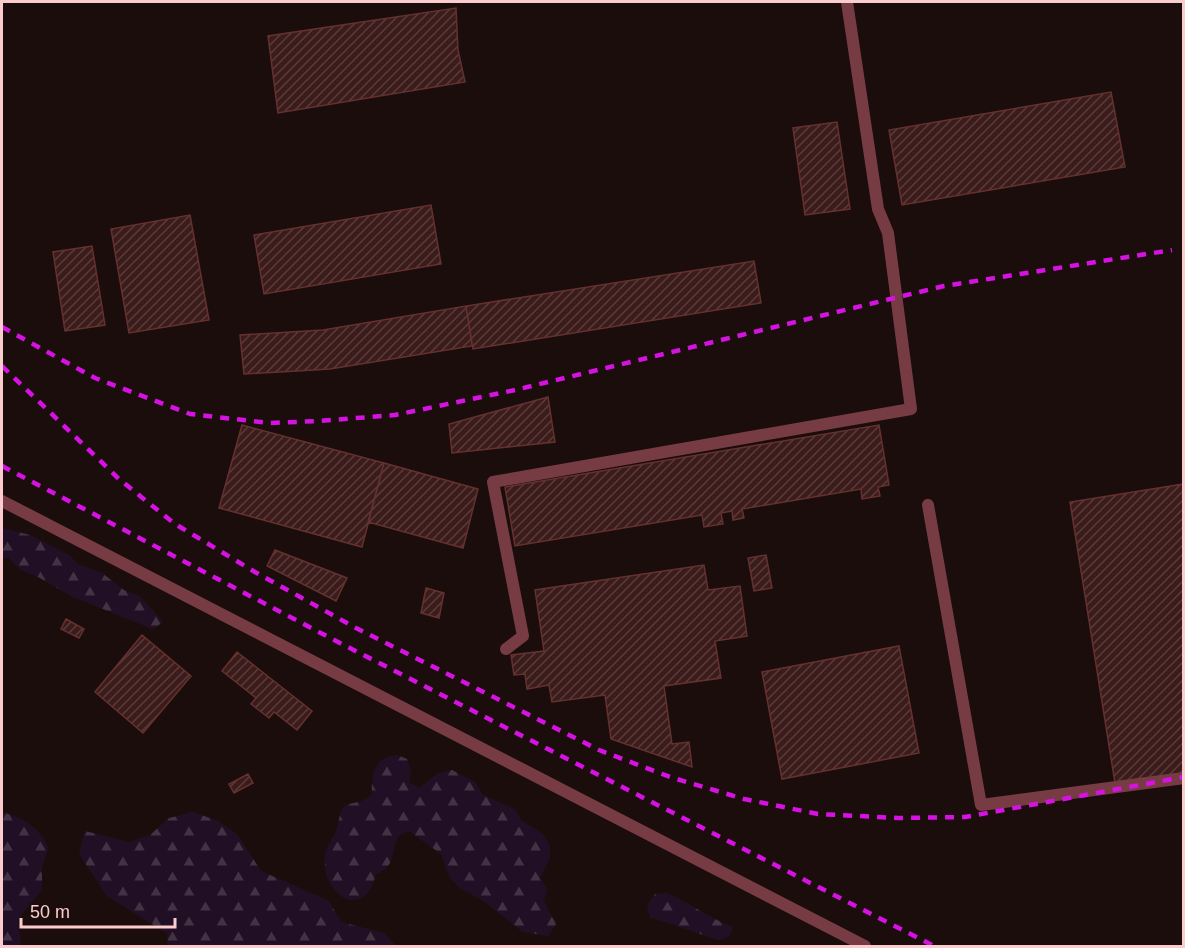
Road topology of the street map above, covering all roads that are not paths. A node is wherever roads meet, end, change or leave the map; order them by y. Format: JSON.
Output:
{"nodes":[{"id":1,"x":847,"y":2,"type":"edge"},
{"id":2,"x":2,"y":501,"type":"edge"},
{"id":3,"x":928,"y":505,"type":"dead end"},
{"id":4,"x":506,"y":649,"type":"dead end"},
{"id":5,"x":1184,"y":778,"type":"edge"},
{"id":6,"x":865,"y":946,"type":"edge"}],
"edges":[{"from":1,"to":4,"type":"lane"},
{"from":2,"to":6,"type":"lane"},
{"from":3,"to":5,"type":"lane"}]}
